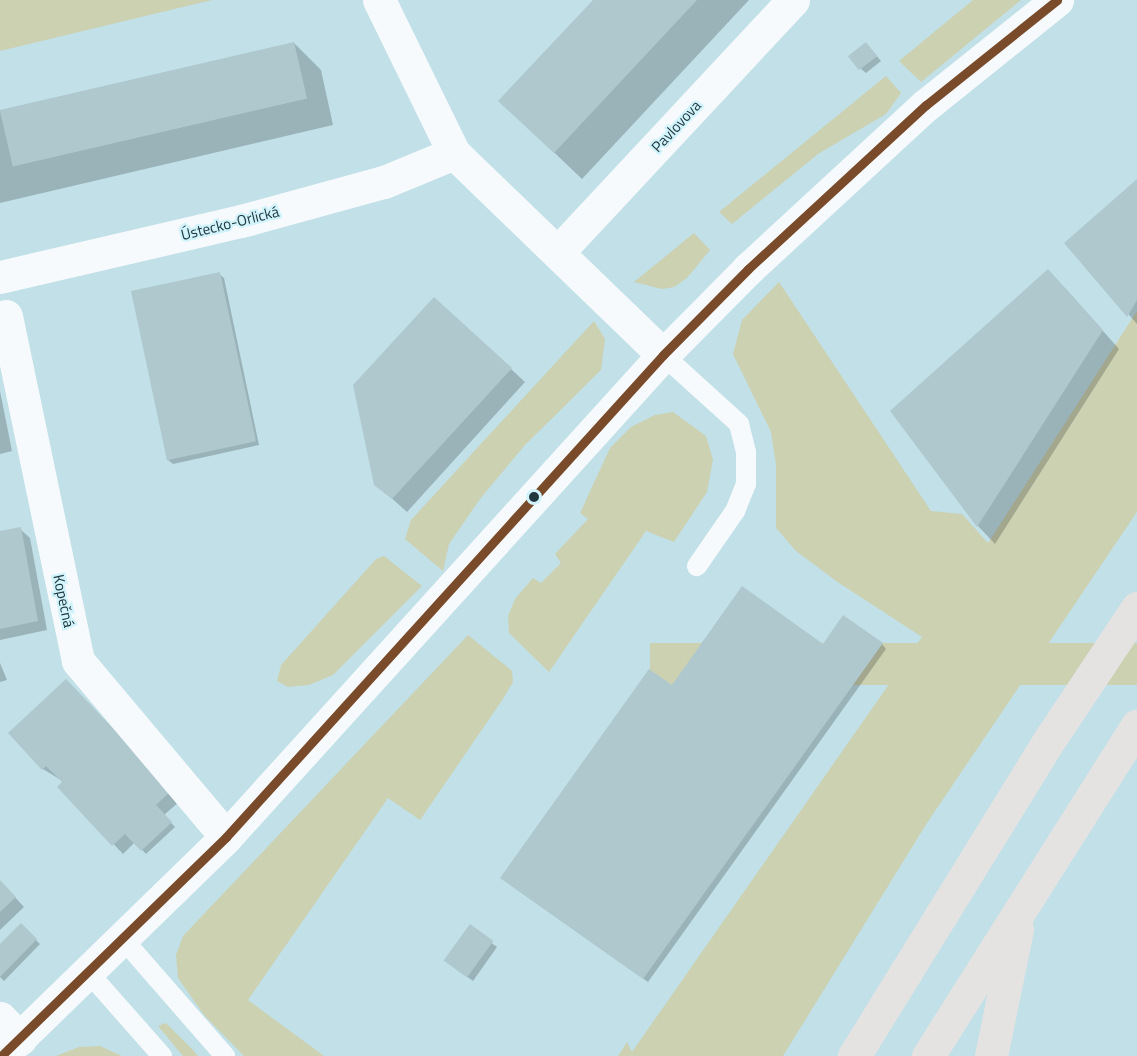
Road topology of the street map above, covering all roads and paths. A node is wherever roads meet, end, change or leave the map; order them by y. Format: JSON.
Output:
{"nodes":[{"id":1,"x":379,"y":0,"type":"edge"},
{"id":2,"x":793,"y":0,"type":"edge"},
{"id":3,"x":1057,"y":0,"type":"edge"},
{"id":4,"x":454,"y":153,"type":"junction"},
{"id":5,"x":559,"y":252,"type":"junction"},
{"id":6,"x":0,"y":276,"type":"edge"},
{"id":7,"x":6,"y":316,"type":"dead end"},
{"id":8,"x":663,"y":355,"type":"junction"},
{"id":9,"x":697,"y":566,"type":"dead end"},
{"id":10,"x":1137,"y":608,"type":"edge"},
{"id":11,"x":1137,"y":725,"type":"edge"},
{"id":12,"x":226,"y":837,"type":"junction"},
{"id":13,"x":1025,"y":897,"type":"junction"},
{"id":14,"x":122,"y":938,"type":"junction"},
{"id":15,"x":88,"y":972,"type":"junction"},
{"id":16,"x":7,"y":1038,"type":"edge"},
{"id":17,"x":162,"y":1056,"type":"edge"},
{"id":18,"x":225,"y":1056,"type":"edge"},
{"id":19,"x":854,"y":1056,"type":"edge"},
{"id":20,"x":928,"y":1056,"type":"edge"},
{"id":21,"x":991,"y":1056,"type":"edge"}],
"edges":[{"from":1,"to":4,"type":"street"},
{"from":2,"to":5,"type":"street","name":"Pavlovova"},
{"from":3,"to":8,"type":"street"},
{"from":4,"to":5,"type":"street"},
{"from":4,"to":6,"type":"street","name":"Ústecko-Orlická"},
{"from":5,"to":8,"type":"street"},
{"from":7,"to":12,"type":"street","name":"Kopečná"},
{"from":8,"to":9,"type":"lane"},
{"from":8,"to":12,"type":"street"},
{"from":10,"to":19,"type":"main road"},
{"from":11,"to":13,"type":"main road"},
{"from":12,"to":14,"type":"street"},
{"from":13,"to":20,"type":"main road"},
{"from":13,"to":21,"type":"main road"},
{"from":14,"to":15,"type":"street"},
{"from":14,"to":18,"type":"lane"},
{"from":15,"to":16,"type":"street"},
{"from":15,"to":17,"type":"lane"}]}
